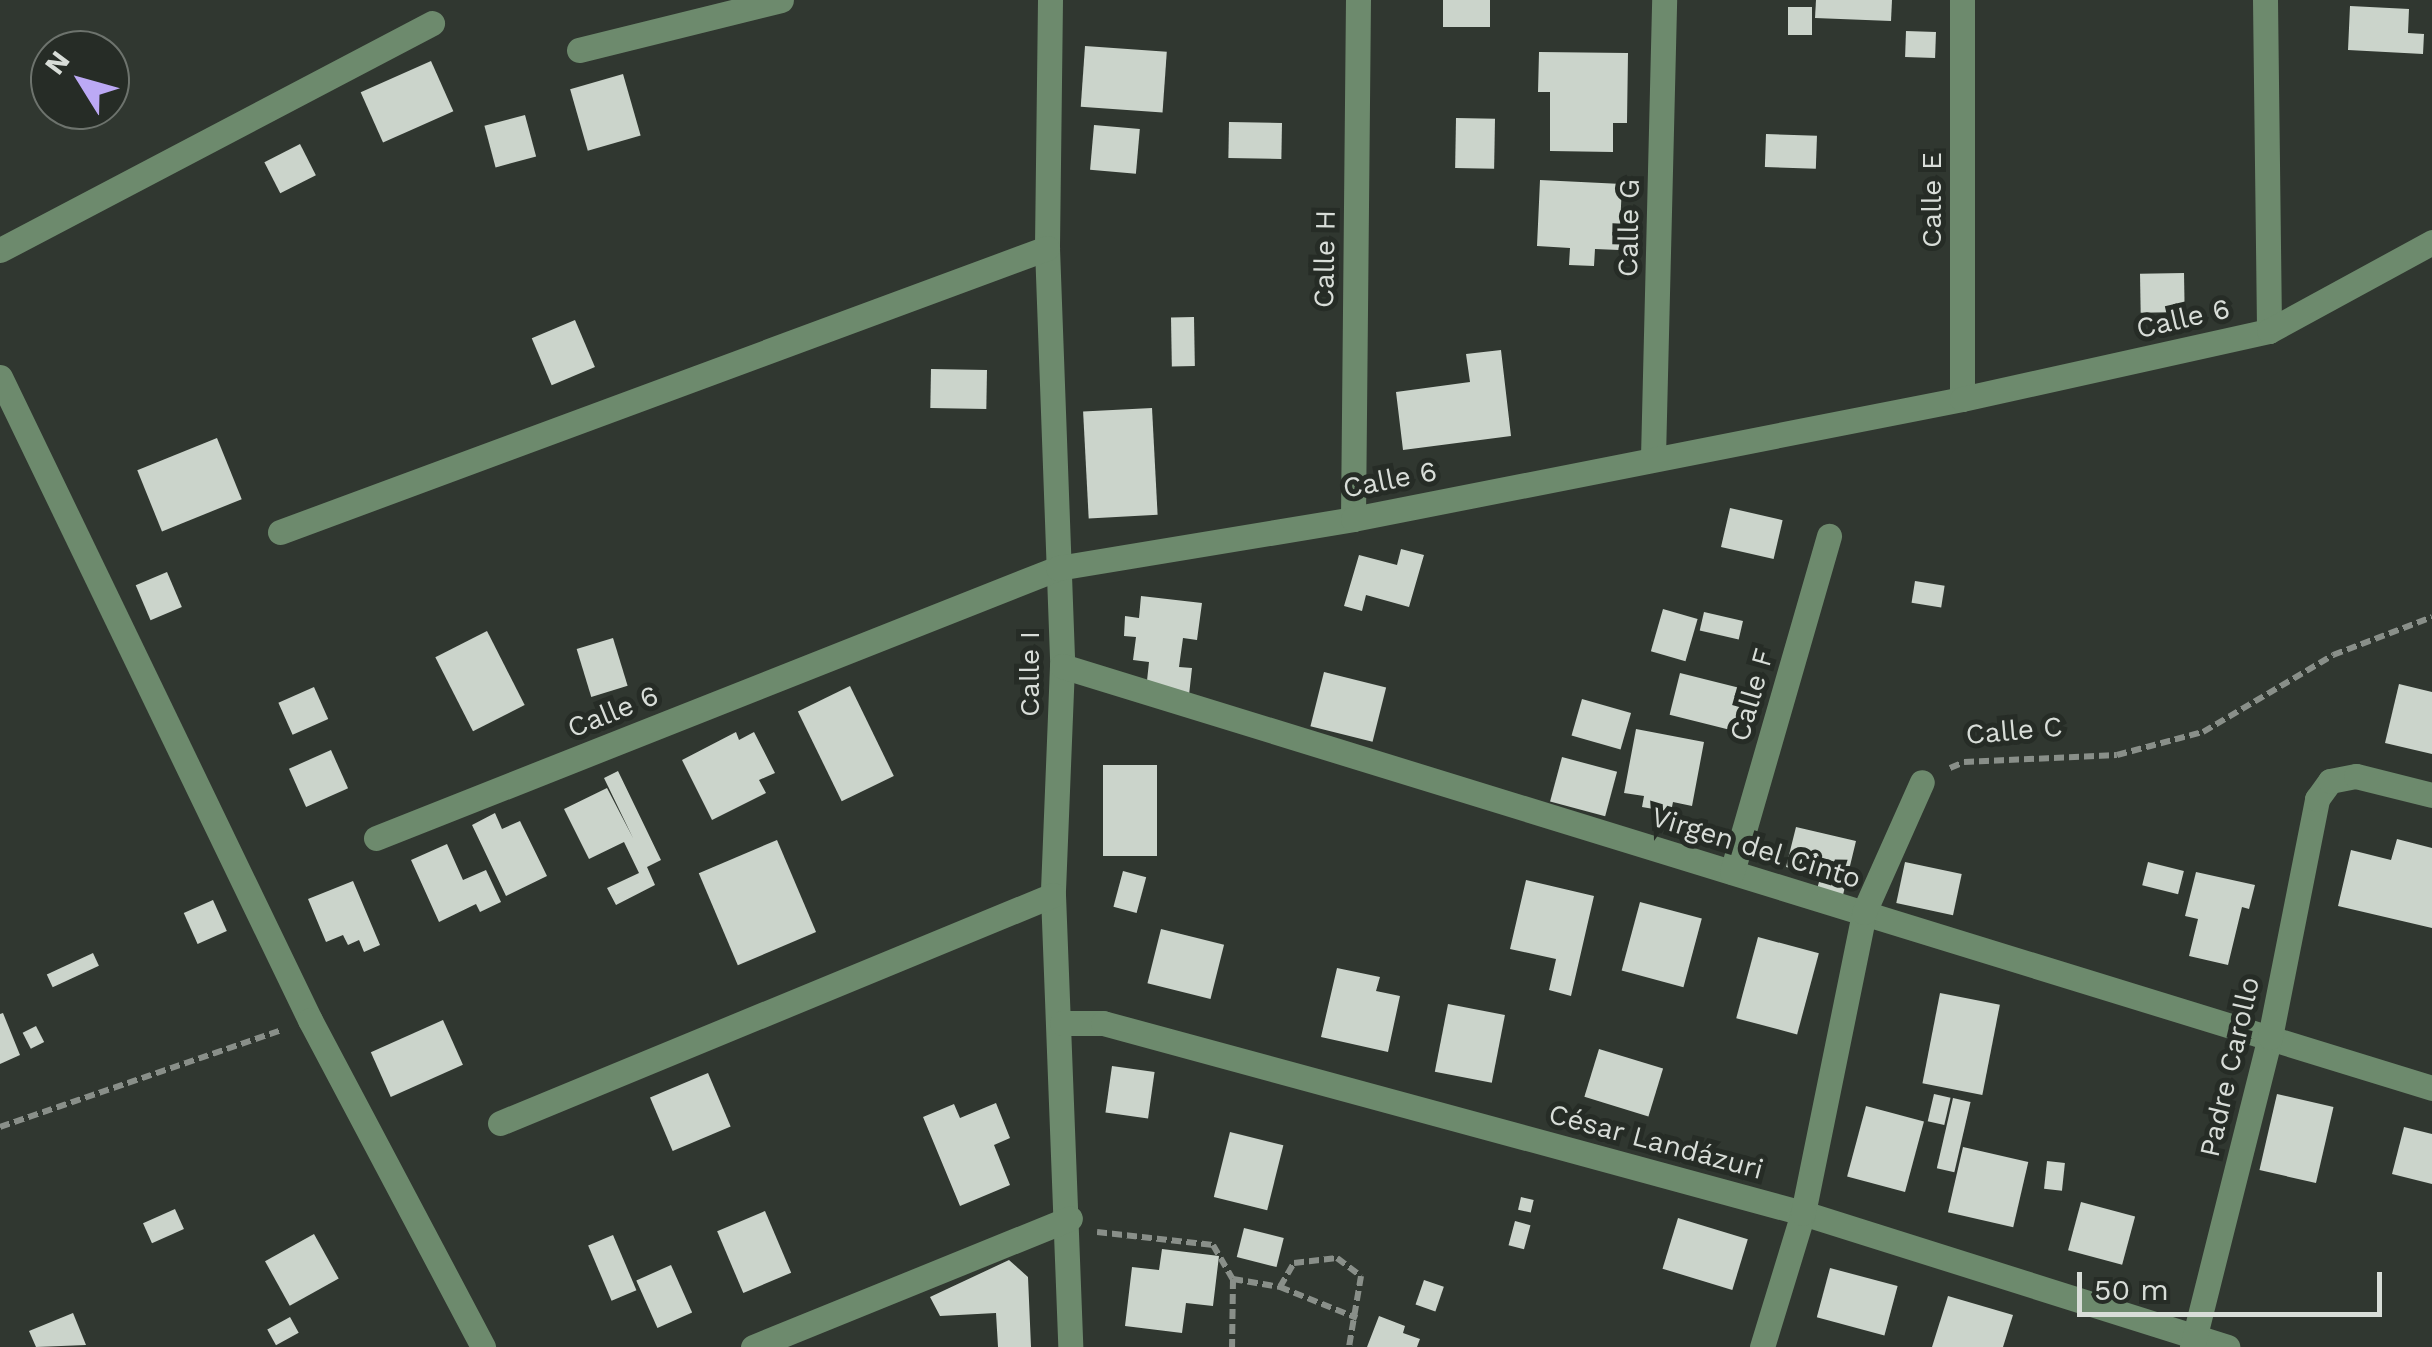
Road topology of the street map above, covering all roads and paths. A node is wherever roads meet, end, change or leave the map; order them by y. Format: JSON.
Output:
{"nodes":[{"id":1,"x":781,"y":0,"type":"edge"},
{"id":2,"x":1050,"y":0,"type":"edge"},
{"id":3,"x":1358,"y":0,"type":"edge"},
{"id":4,"x":1664,"y":0,"type":"edge"},
{"id":5,"x":1962,"y":0,"type":"edge"},
{"id":6,"x":2265,"y":0,"type":"edge"},
{"id":7,"x":748,"y":4,"type":"edge"},
{"id":8,"x":432,"y":23,"type":"dead end"},
{"id":9,"x":579,"y":50,"type":"dead end"},
{"id":10,"x":2432,"y":242,"type":"edge"},
{"id":11,"x":1047,"y":248,"type":"junction"},
{"id":12,"x":0,"y":250,"type":"edge"},
{"id":13,"x":2269,"y":331,"type":"junction"},
{"id":14,"x":0,"y":376,"type":"edge"},
{"id":15,"x":1962,"y":400,"type":"junction"},
{"id":16,"x":1653,"y":457,"type":"junction"},
{"id":17,"x":1353,"y":519,"type":"junction"},
{"id":18,"x":280,"y":532,"type":"dead end"},
{"id":19,"x":1829,"y":536,"type":"dead end"},
{"id":20,"x":1058,"y":568,"type":"junction"},
{"id":21,"x":2432,"y":617,"type":"edge"},
{"id":22,"x":1062,"y":666,"type":"junction"},
{"id":23,"x":1922,"y":782,"type":"joint"},
{"id":24,"x":2432,"y":795,"type":"edge"},
{"id":25,"x":376,"y":838,"type":"dead end"},
{"id":26,"x":1732,"y":872,"type":"junction"},
{"id":27,"x":1053,"y":894,"type":"junction"},
{"id":28,"x":1864,"y":912,"type":"junction"},
{"id":29,"x":310,"y":1020,"type":"junction"},
{"id":30,"x":1062,"y":1023,"type":"junction"},
{"id":31,"x":2270,"y":1036,"type":"junction"},
{"id":32,"x":2432,"y":1088,"type":"edge"},
{"id":33,"x":500,"y":1123,"type":"dead end"},
{"id":34,"x":0,"y":1127,"type":"edge"},
{"id":35,"x":1803,"y":1214,"type":"junction"},
{"id":36,"x":1070,"y":1224,"type":"junction"},
{"id":37,"x":1233,"y":1279,"type":"junction"},
{"id":38,"x":1280,"y":1287,"type":"junction"},
{"id":39,"x":1357,"y":1318,"type":"junction"},
{"id":40,"x":2194,"y":1342,"type":"edge"},
{"id":41,"x":484,"y":1347,"type":"edge"},
{"id":42,"x":753,"y":1347,"type":"edge"},
{"id":43,"x":1070,"y":1347,"type":"edge"},
{"id":44,"x":1232,"y":1347,"type":"edge"},
{"id":45,"x":1349,"y":1347,"type":"edge"},
{"id":46,"x":1762,"y":1347,"type":"edge"},
{"id":47,"x":2227,"y":1347,"type":"edge"}],
"edges":[{"from":1,"to":7,"type":"street"},
{"from":2,"to":11,"type":"street","name":"Calle I"},
{"from":3,"to":17,"type":"street","name":"Calle H"},
{"from":4,"to":16,"type":"street","name":"Calle G"},
{"from":5,"to":15,"type":"street","name":"Calle E"},
{"from":6,"to":13,"type":"street"},
{"from":7,"to":9,"type":"street"},
{"from":8,"to":12,"type":"street"},
{"from":10,"to":13,"type":"street","name":"Calle 6"},
{"from":11,"to":18,"type":"street"},
{"from":11,"to":20,"type":"street","name":"Calle I"},
{"from":13,"to":15,"type":"street","name":"Calle 6"},
{"from":14,"to":29,"type":"street"},
{"from":15,"to":16,"type":"street","name":"Calle 6"},
{"from":16,"to":17,"type":"street","name":"Calle 6"},
{"from":17,"to":20,"type":"street","name":"Calle 6"},
{"from":19,"to":26,"type":"street","name":"Calle F"},
{"from":20,"to":22,"type":"street","name":"Calle I"},
{"from":20,"to":25,"type":"street","name":"Calle 6"},
{"from":21,"to":23,"type":"path","name":"Calle C"},
{"from":22,"to":26,"type":"street","name":"Virgen del Cinto"},
{"from":22,"to":27,"type":"street","name":"Calle I"},
{"from":23,"to":28,"type":"street"},
{"from":24,"to":31,"type":"street","name":"Padre Carollo"},
{"from":26,"to":28,"type":"street","name":"Virgen del Cinto"},
{"from":27,"to":30,"type":"street","name":"Calle I"},
{"from":27,"to":33,"type":"street"},
{"from":28,"to":31,"type":"street","name":"Virgen del Cinto"},
{"from":28,"to":35,"type":"street"},
{"from":29,"to":34,"type":"path"},
{"from":29,"to":41,"type":"street"},
{"from":30,"to":35,"type":"street","name":"César Landázuri"},
{"from":30,"to":36,"type":"street","name":"Calle I"},
{"from":31,"to":32,"type":"street","name":"Virgen del Cinto"},
{"from":31,"to":40,"type":"street","name":"Padre Carollo"},
{"from":35,"to":40,"type":"street","name":"César Landázuri"},
{"from":35,"to":46,"type":"street"},
{"from":36,"to":37,"type":"path"},
{"from":36,"to":42,"type":"street"},
{"from":36,"to":43,"type":"street","name":"Calle I"},
{"from":37,"to":38,"type":"path"},
{"from":37,"to":44,"type":"path"},
{"from":38,"to":39,"type":"path"},
{"from":38,"to":39,"type":"path"},
{"from":39,"to":45,"type":"path"},
{"from":40,"to":47,"type":"street","name":"César Landázuri"}]}
